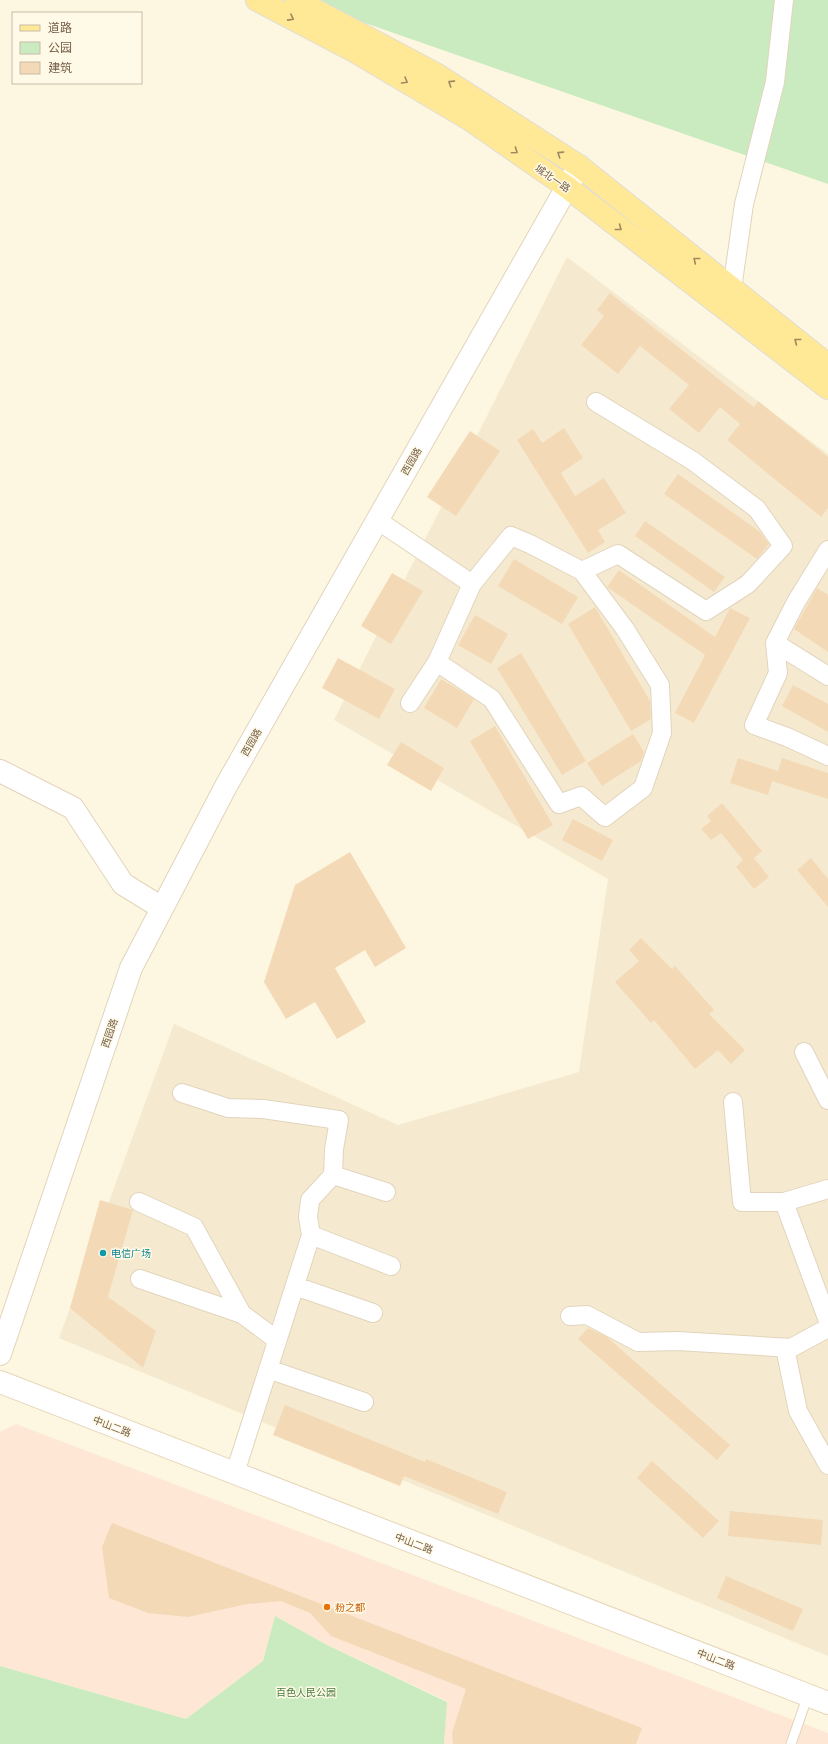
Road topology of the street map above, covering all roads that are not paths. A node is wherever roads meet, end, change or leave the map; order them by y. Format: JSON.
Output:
{"nodes":[{"id":1,"x":257,"y":0,"type":"edge"},
{"id":2,"x":296,"y":0,"type":"edge"},
{"id":3,"x":784,"y":0,"type":"edge"},
{"id":4,"x":579,"y":166,"type":"junction"},
{"id":5,"x":567,"y":187,"type":"junction"},
{"id":6,"x":732,"y":289,"type":"junction"},
{"id":7,"x":828,"y":365,"type":"edge"},
{"id":8,"x":828,"y":388,"type":"edge"},
{"id":9,"x":596,"y":402,"type":"dead end"},
{"id":10,"x":377,"y":520,"type":"junction"},
{"id":11,"x":828,"y":550,"type":"edge"},
{"id":12,"x":582,"y":572,"type":"junction"},
{"id":13,"x":472,"y":584,"type":"junction"},
{"id":14,"x":775,"y":643,"type":"junction"},
{"id":15,"x":437,"y":662,"type":"junction"},
{"id":16,"x":828,"y":676,"type":"edge"},
{"id":17,"x":410,"y":703,"type":"dead end"},
{"id":18,"x":828,"y":756,"type":"edge"},
{"id":19,"x":0,"y":771,"type":"edge"},
{"id":20,"x":162,"y":908,"type":"junction"},
{"id":21,"x":804,"y":1052,"type":"dead end"},
{"id":22,"x":182,"y":1093,"type":"dead end"},
{"id":23,"x":828,"y":1100,"type":"edge"},
{"id":24,"x":733,"y":1102,"type":"dead end"},
{"id":25,"x":333,"y":1175,"type":"junction"},
{"id":26,"x":828,"y":1189,"type":"edge"},
{"id":27,"x":386,"y":1192,"type":"dead end"},
{"id":28,"x":139,"y":1202,"type":"dead end"},
{"id":29,"x":784,"y":1202,"type":"junction"},
{"id":30,"x":311,"y":1235,"type":"junction"},
{"id":31,"x":391,"y":1266,"type":"dead end"},
{"id":32,"x":140,"y":1279,"type":"dead end"},
{"id":33,"x":295,"y":1286,"type":"junction"},
{"id":34,"x":373,"y":1313,"type":"dead end"},
{"id":35,"x":242,"y":1314,"type":"junction"},
{"id":36,"x":570,"y":1316,"type":"dead end"},
{"id":37,"x":828,"y":1320,"type":"edge"},
{"id":38,"x":828,"y":1328,"type":"edge"},
{"id":39,"x":278,"y":1340,"type":"junction"},
{"id":40,"x":785,"y":1348,"type":"junction"},
{"id":41,"x":0,"y":1354,"type":"edge"},
{"id":42,"x":268,"y":1369,"type":"junction"},
{"id":43,"x":0,"y":1382,"type":"edge"},
{"id":44,"x":364,"y":1402,"type":"dead end"},
{"id":45,"x":828,"y":1465,"type":"edge"},
{"id":46,"x":235,"y":1473,"type":"junction"},
{"id":47,"x":808,"y":1695,"type":"junction"},
{"id":48,"x":828,"y":1703,"type":"edge"},
{"id":49,"x":791,"y":1744,"type":"edge"}],
"edges":[{"from":1,"to":5,"type":"main road","name":"城北一路","one_way":true},
{"from":4,"to":2,"type":"main road","one_way":true},
{"from":3,"to":6,"type":"street"},
{"from":4,"to":5,"type":"street","name":"西园路"},
{"from":6,"to":4,"type":"main road","one_way":true},
{"from":5,"to":8,"type":"main road","name":"城北一路","one_way":true},
{"from":5,"to":10,"type":"street","name":"西园路"},
{"from":7,"to":6,"type":"main road","one_way":true},
{"from":9,"to":12,"type":"street"},
{"from":10,"to":13,"type":"street"},
{"from":10,"to":20,"type":"street","name":"西园路"},
{"from":11,"to":14,"type":"street"},
{"from":12,"to":13,"type":"street"},
{"from":12,"to":15,"type":"street"},
{"from":13,"to":15,"type":"street"},
{"from":14,"to":16,"type":"street"},
{"from":14,"to":18,"type":"street"},
{"from":15,"to":17,"type":"street"},
{"from":19,"to":20,"type":"street"},
{"from":20,"to":41,"type":"street","name":"西园路"},
{"from":21,"to":23,"type":"street"},
{"from":22,"to":25,"type":"street"},
{"from":24,"to":29,"type":"street"},
{"from":25,"to":27,"type":"street"},
{"from":25,"to":30,"type":"street"},
{"from":26,"to":29,"type":"street"},
{"from":28,"to":35,"type":"street"},
{"from":29,"to":37,"type":"street"},
{"from":30,"to":31,"type":"street"},
{"from":30,"to":33,"type":"street"},
{"from":32,"to":35,"type":"street"},
{"from":33,"to":34,"type":"street"},
{"from":33,"to":39,"type":"street"},
{"from":35,"to":39,"type":"street"},
{"from":36,"to":40,"type":"street"},
{"from":38,"to":40,"type":"street"},
{"from":39,"to":42,"type":"street"},
{"from":40,"to":45,"type":"street"},
{"from":42,"to":44,"type":"street"},
{"from":42,"to":46,"type":"street"},
{"from":43,"to":46,"type":"street","name":"中山二路"},
{"from":46,"to":47,"type":"street","name":"中山二路"},
{"from":47,"to":48,"type":"street","name":"中山二路"},
{"from":47,"to":49,"type":"lane"}]}
